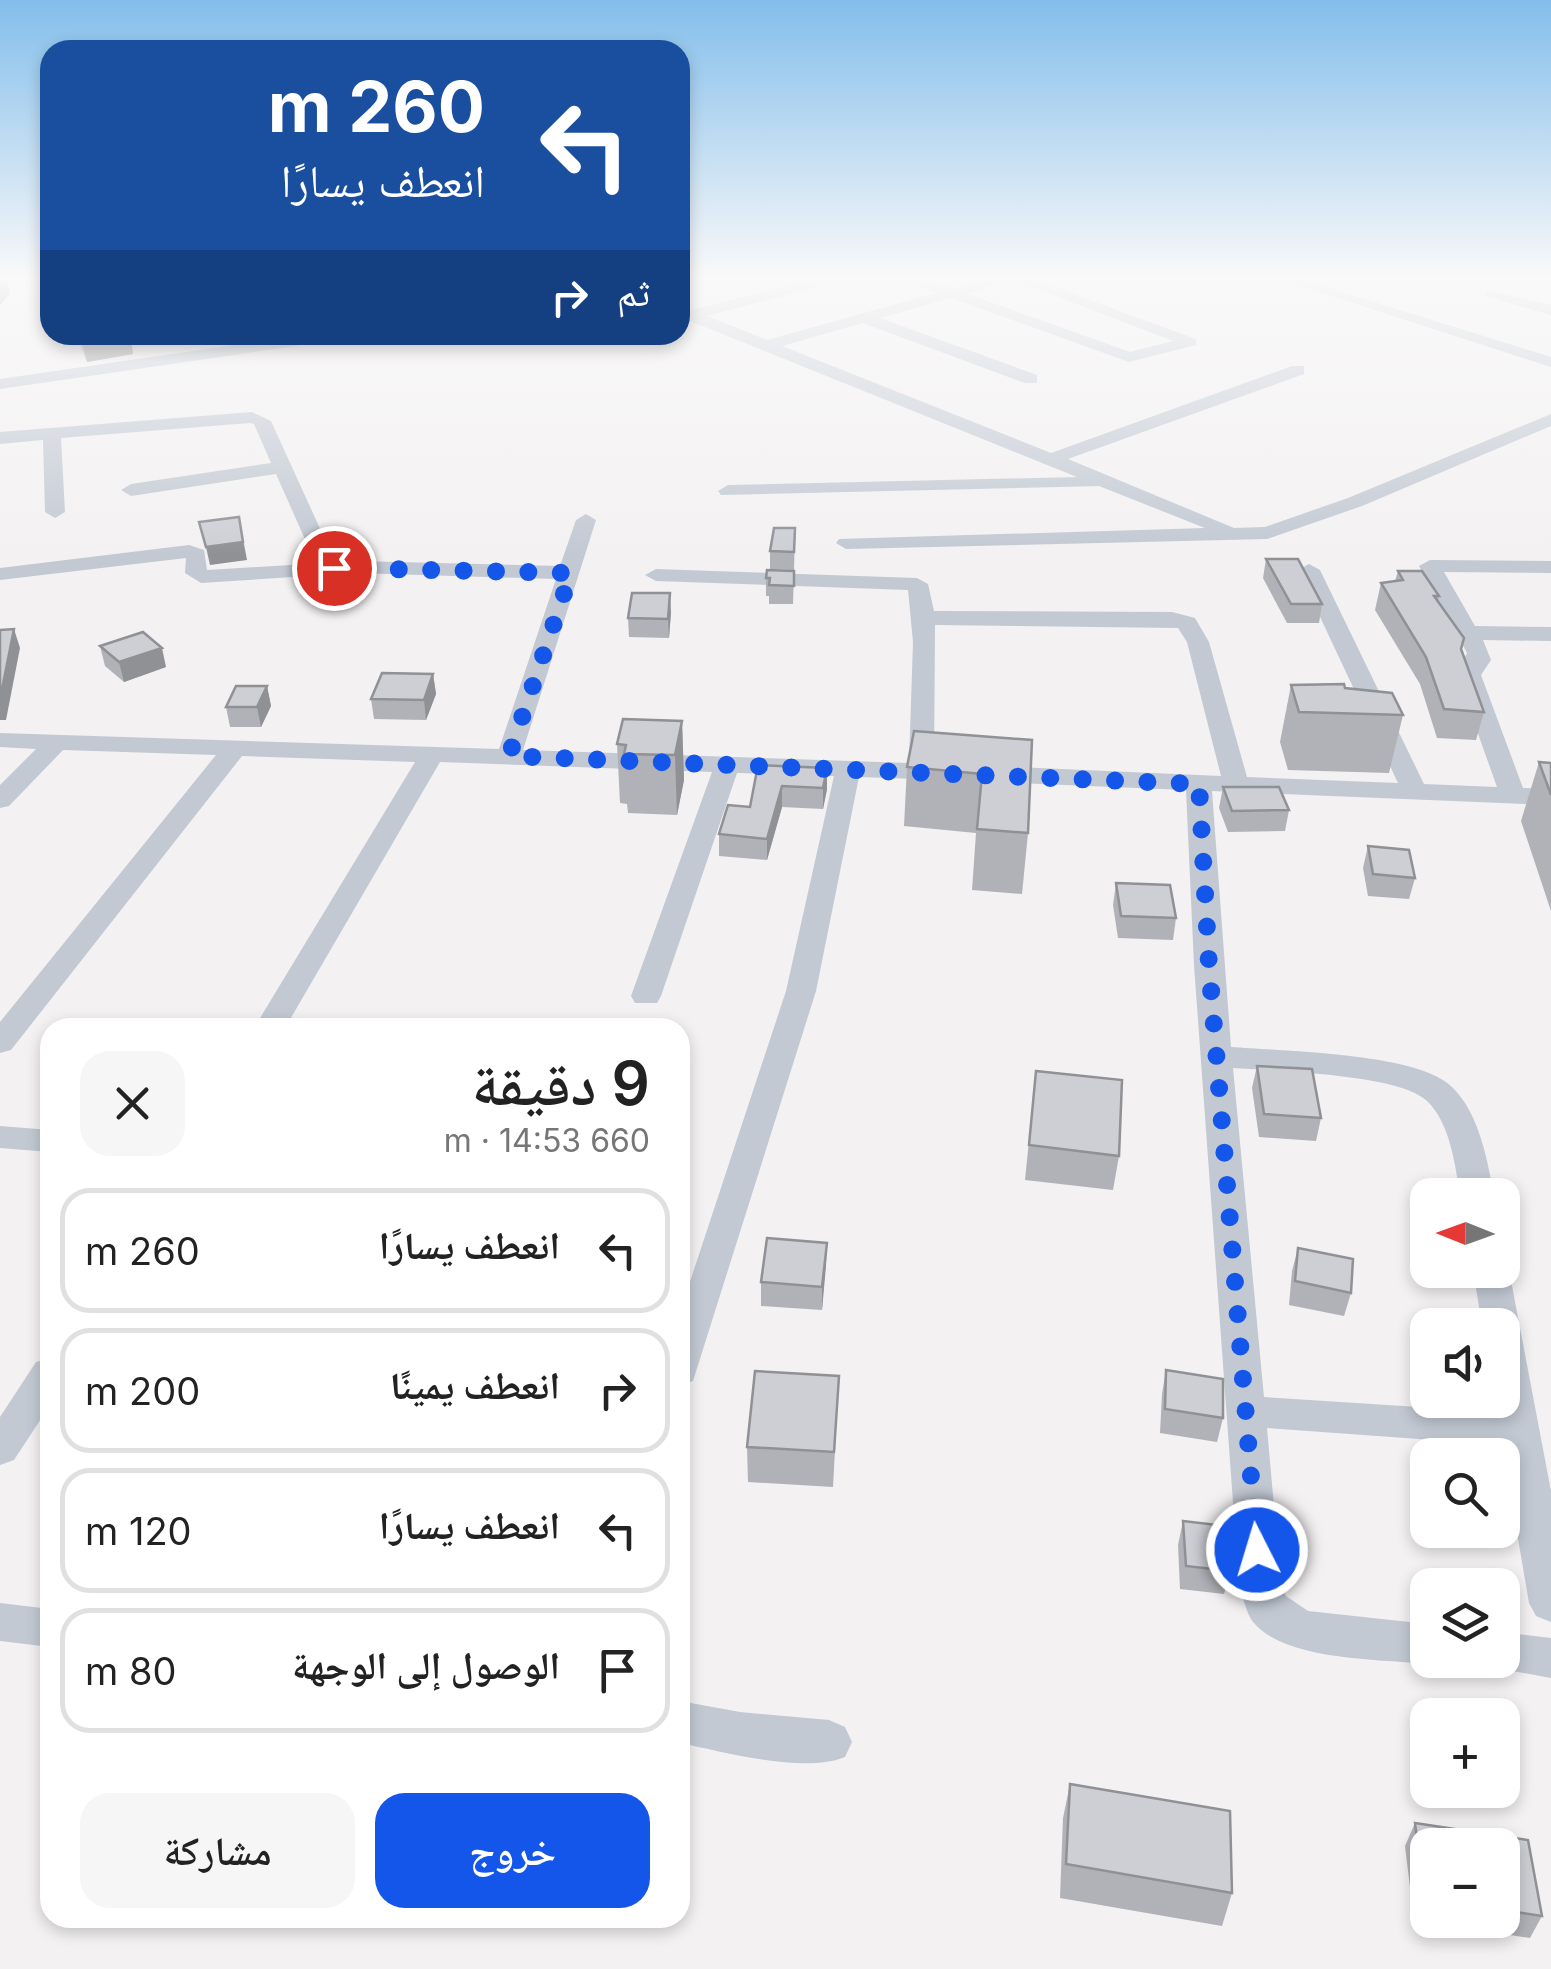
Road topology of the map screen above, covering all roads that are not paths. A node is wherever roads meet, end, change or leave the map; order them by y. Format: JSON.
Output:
{"nodes":[{"id":1,"x":83,"y":372,"type":"edge"},
{"id":2,"x":835,"y":372,"type":"edge"},
{"id":3,"x":1009,"y":372,"type":"edge"},
{"id":4,"x":1293,"y":372,"type":"edge"},
{"id":5,"x":1031,"y":380,"type":"dead end"},
{"id":6,"x":0,"y":384,"type":"edge"},
{"id":7,"x":1551,"y":418,"type":"edge"},
{"id":8,"x":52,"y":434,"type":"junction"},
{"id":9,"x":0,"y":438,"type":"edge"},
{"id":10,"x":1051,"y":459,"type":"junction"},
{"id":11,"x":282,"y":467,"type":"junction"},
{"id":12,"x":1105,"y":482,"type":"junction"},
{"id":13,"x":131,"y":490,"type":"dead end"},
{"id":14,"x":728,"y":491,"type":"dead end"},
{"id":15,"x":55,"y":512,"type":"dead end"},
{"id":16,"x":586,"y":520,"type":"dead end"},
{"id":17,"x":1242,"y":536,"type":"junction"},
{"id":18,"x":846,"y":543,"type":"dead end"},
{"id":19,"x":322,"y":555,"type":"dead end"},
{"id":20,"x":1551,"y":567,"type":"edge"},
{"id":21,"x":1308,"y":570,"type":"edge"},
{"id":22,"x":571,"y":573,"type":"junction"},
{"id":23,"x":0,"y":574,"type":"edge"},
{"id":24,"x":656,"y":574,"type":"dead end"},
{"id":25,"x":924,"y":618,"type":"junction"},
{"id":26,"x":1468,"y":633,"type":"junction"},
{"id":27,"x":1551,"y":634,"type":"edge"},
{"id":28,"x":0,"y":740,"type":"edge"},
{"id":29,"x":56,"y":742,"type":"junction"},
{"id":30,"x":235,"y":748,"type":"junction"},
{"id":31,"x":432,"y":754,"type":"junction"},
{"id":32,"x":509,"y":756,"type":"junction"},
{"id":33,"x":728,"y":763,"type":"junction"},
{"id":34,"x":848,"y":768,"type":"junction"},
{"id":35,"x":921,"y":771,"type":"junction"},
{"id":36,"x":1199,"y":784,"type":"junction"},
{"id":37,"x":1236,"y":785,"type":"junction"},
{"id":38,"x":1415,"y":792,"type":"junction"},
{"id":39,"x":1513,"y":796,"type":"junction"},
{"id":40,"x":1551,"y":797,"type":"edge"},
{"id":41,"x":0,"y":800,"type":"edge"},
{"id":42,"x":646,"y":996,"type":"dead end"},
{"id":43,"x":275,"y":1018,"type":"edge"},
{"id":44,"x":0,"y":1043,"type":"edge"},
{"id":45,"x":1216,"y":1056,"type":"junction"},
{"id":46,"x":0,"y":1137,"type":"edge"},
{"id":47,"x":40,"y":1140,"type":"edge"},
{"id":48,"x":1475,"y":1178,"type":"edge"},
{"id":49,"x":690,"y":1338,"type":"edge"},
{"id":50,"x":40,"y":1388,"type":"edge"},
{"id":51,"x":1246,"y":1412,"type":"junction"},
{"id":52,"x":1518,"y":1418,"type":"edge"},
{"id":53,"x":1520,"y":1430,"type":"junction"},
{"id":54,"x":0,"y":1449,"type":"edge"},
{"id":55,"x":1551,"y":1603,"type":"edge"},
{"id":56,"x":0,"y":1622,"type":"edge"},
{"id":57,"x":40,"y":1627,"type":"edge"},
{"id":58,"x":1410,"y":1642,"type":"edge"},
{"id":59,"x":1520,"y":1654,"type":"edge"},
{"id":60,"x":1551,"y":1658,"type":"edge"},
{"id":61,"x":690,"y":1724,"type":"edge"},
{"id":62,"x":829,"y":1742,"type":"dead end"}],
"edges":[{"from":1,"to":6,"type":"street"},
{"from":2,"to":10,"type":"street"},
{"from":3,"to":5,"type":"street"},
{"from":4,"to":10,"type":"street"},
{"from":7,"to":17,"type":"street"},
{"from":8,"to":9,"type":"street"},
{"from":8,"to":11,"type":"street"},
{"from":8,"to":15,"type":"street"},
{"from":10,"to":12,"type":"street"},
{"from":11,"to":13,"type":"street"},
{"from":11,"to":19,"type":"street"},
{"from":12,"to":14,"type":"street"},
{"from":12,"to":17,"type":"street"},
{"from":16,"to":22,"type":"street"},
{"from":17,"to":18,"type":"street"},
{"from":20,"to":26,"type":"street"},
{"from":21,"to":38,"type":"street"},
{"from":22,"to":23,"type":"street"},
{"from":22,"to":32,"type":"street"},
{"from":24,"to":25,"type":"street"},
{"from":25,"to":35,"type":"street"},
{"from":25,"to":37,"type":"street"},
{"from":26,"to":27,"type":"street"},
{"from":26,"to":39,"type":"street"},
{"from":28,"to":29,"type":"street"},
{"from":29,"to":30,"type":"street"},
{"from":29,"to":41,"type":"street"},
{"from":30,"to":31,"type":"street"},
{"from":30,"to":44,"type":"street"},
{"from":31,"to":32,"type":"street"},
{"from":31,"to":43,"type":"street"},
{"from":32,"to":33,"type":"street"},
{"from":33,"to":34,"type":"street"},
{"from":33,"to":42,"type":"street"},
{"from":34,"to":35,"type":"street"},
{"from":34,"to":49,"type":"street"},
{"from":35,"to":36,"type":"street"},
{"from":36,"to":37,"type":"street"},
{"from":36,"to":45,"type":"street"},
{"from":37,"to":38,"type":"street"},
{"from":38,"to":39,"type":"street"},
{"from":39,"to":40,"type":"street"},
{"from":45,"to":48,"type":"street"},
{"from":45,"to":51,"type":"street"},
{"from":46,"to":47,"type":"street"},
{"from":50,"to":54,"type":"street"},
{"from":51,"to":53,"type":"street"},
{"from":51,"to":58,"type":"street"},
{"from":52,"to":53,"type":"street"},
{"from":53,"to":55,"type":"street"},
{"from":56,"to":57,"type":"street"},
{"from":59,"to":60,"type":"street"},
{"from":61,"to":62,"type":"street"}]}
